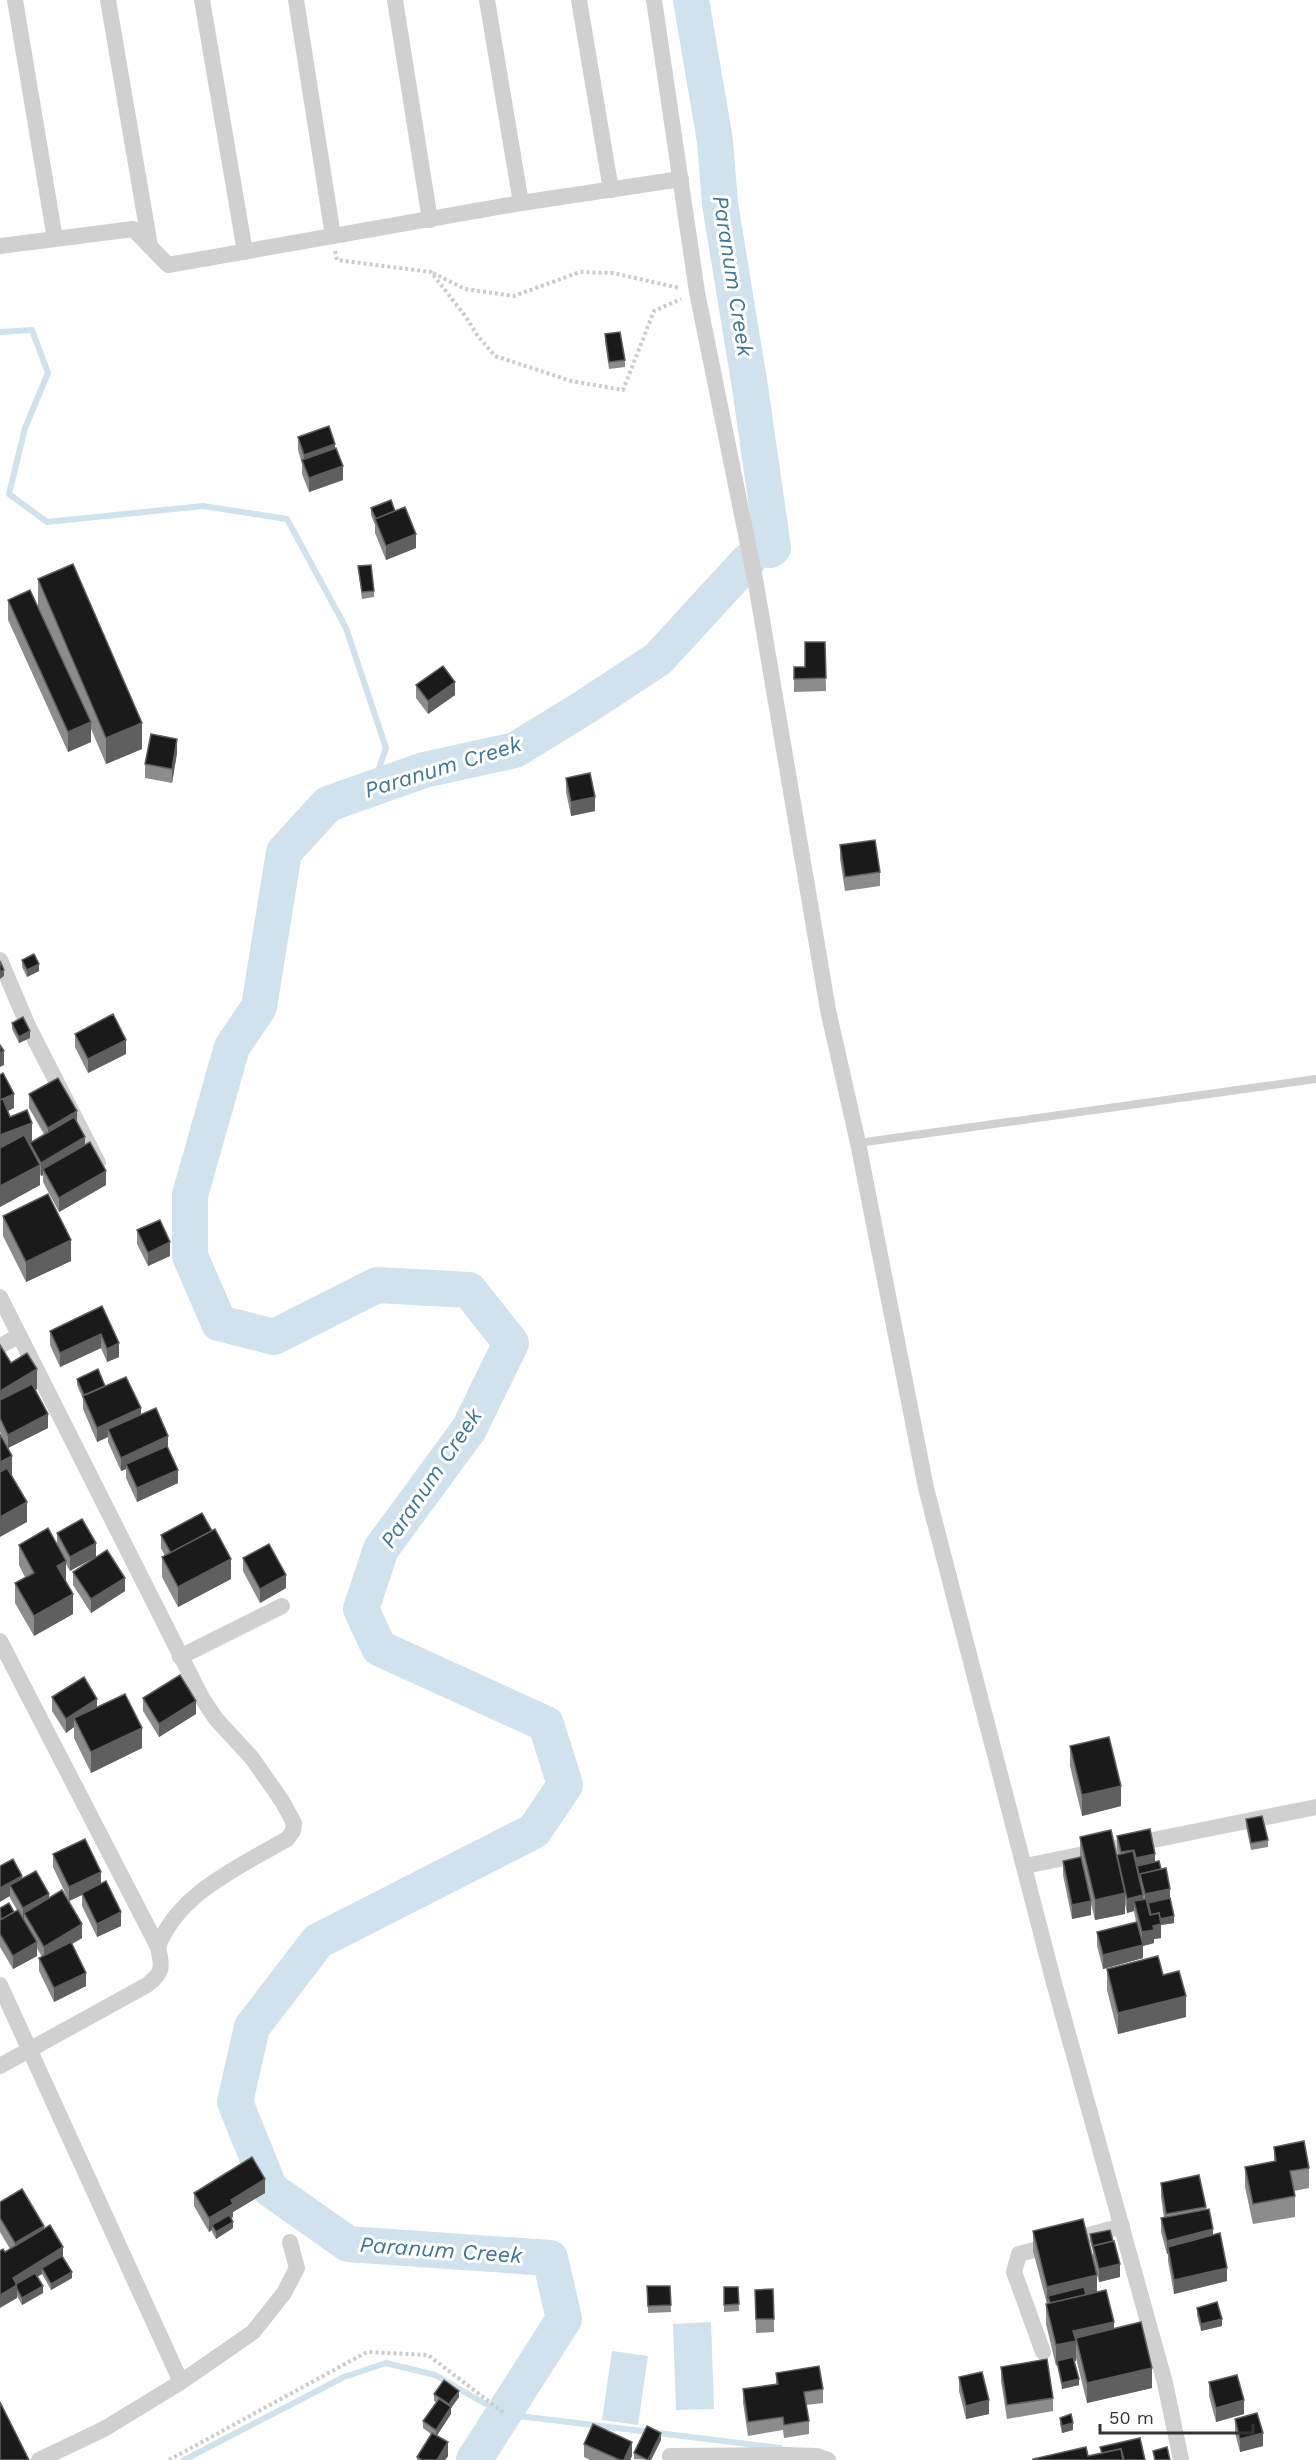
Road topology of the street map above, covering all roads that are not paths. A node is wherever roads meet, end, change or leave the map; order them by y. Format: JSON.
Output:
{"nodes":[{"id":1,"x":15,"y":0,"type":"edge"},
{"id":2,"x":108,"y":0,"type":"edge"},
{"id":3,"x":202,"y":0,"type":"edge"},
{"id":4,"x":296,"y":0,"type":"edge"},
{"id":5,"x":395,"y":0,"type":"edge"},
{"id":6,"x":487,"y":0,"type":"edge"},
{"id":7,"x":579,"y":0,"type":"edge"},
{"id":8,"x":654,"y":0,"type":"edge"},
{"id":9,"x":681,"y":179,"type":"junction"},
{"id":10,"x":611,"y":190,"type":"junction"},
{"id":11,"x":521,"y":204,"type":"junction"},
{"id":12,"x":430,"y":220,"type":"junction"},
{"id":13,"x":333,"y":236,"type":"junction"},
{"id":14,"x":55,"y":239,"type":"junction"},
{"id":15,"x":0,"y":246,"type":"edge"},
{"id":16,"x":150,"y":246,"type":"junction"},
{"id":17,"x":245,"y":252,"type":"junction"},
{"id":18,"x":0,"y":960,"type":"edge"},
{"id":19,"x":1316,"y":1079,"type":"edge"},
{"id":20,"x":858,"y":1143,"type":"junction"},
{"id":21,"x":105,"y":1174,"type":"edge"},
{"id":22,"x":0,"y":1298,"type":"edge"},
{"id":23,"x":19,"y":1336,"type":"junction"},
{"id":24,"x":0,"y":1346,"type":"edge"},
{"id":25,"x":282,"y":1606,"type":"dead end"},
{"id":26,"x":0,"y":1641,"type":"edge"},
{"id":27,"x":180,"y":1657,"type":"junction"},
{"id":28,"x":1316,"y":1807,"type":"edge"},
{"id":29,"x":1024,"y":1866,"type":"junction"},
{"id":30,"x":158,"y":1947,"type":"junction"},
{"id":31,"x":0,"y":1985,"type":"edge"},
{"id":32,"x":31,"y":2050,"type":"junction"},
{"id":33,"x":0,"y":2066,"type":"edge"},
{"id":34,"x":1122,"y":2226,"type":"junction"},
{"id":35,"x":290,"y":2242,"type":"dead end"},
{"id":36,"x":1043,"y":2352,"type":"dead end"},
{"id":37,"x":182,"y":2382,"type":"junction"},
{"id":38,"x":670,"y":2456,"type":"dead end"},
{"id":39,"x":39,"y":2460,"type":"edge"},
{"id":40,"x":828,"y":2460,"type":"edge"},
{"id":41,"x":1181,"y":2460,"type":"edge"}],
"edges":[{"from":1,"to":14,"type":"street"},
{"from":2,"to":16,"type":"street"},
{"from":3,"to":17,"type":"street"},
{"from":4,"to":13,"type":"street"},
{"from":5,"to":12,"type":"street"},
{"from":6,"to":11,"type":"street"},
{"from":7,"to":10,"type":"street"},
{"from":8,"to":9,"type":"street"},
{"from":9,"to":10,"type":"street"},
{"from":9,"to":20,"type":"street"},
{"from":10,"to":11,"type":"street"},
{"from":11,"to":12,"type":"street"},
{"from":12,"to":13,"type":"street"},
{"from":13,"to":17,"type":"street"},
{"from":14,"to":15,"type":"street"},
{"from":14,"to":16,"type":"street"},
{"from":16,"to":17,"type":"street"},
{"from":18,"to":21,"type":"street"},
{"from":19,"to":20,"type":"lane"},
{"from":20,"to":29,"type":"street"},
{"from":22,"to":23,"type":"street"},
{"from":23,"to":24,"type":"street"},
{"from":23,"to":27,"type":"street"},
{"from":25,"to":27,"type":"street"},
{"from":26,"to":30,"type":"street"},
{"from":27,"to":30,"type":"street"},
{"from":28,"to":29,"type":"street"},
{"from":29,"to":34,"type":"street"},
{"from":30,"to":32,"type":"street"},
{"from":31,"to":32,"type":"street"},
{"from":32,"to":33,"type":"street"},
{"from":32,"to":37,"type":"street"},
{"from":34,"to":36,"type":"street"},
{"from":34,"to":41,"type":"street"},
{"from":35,"to":37,"type":"street"},
{"from":37,"to":39,"type":"street"},
{"from":38,"to":40,"type":"street"}]}
